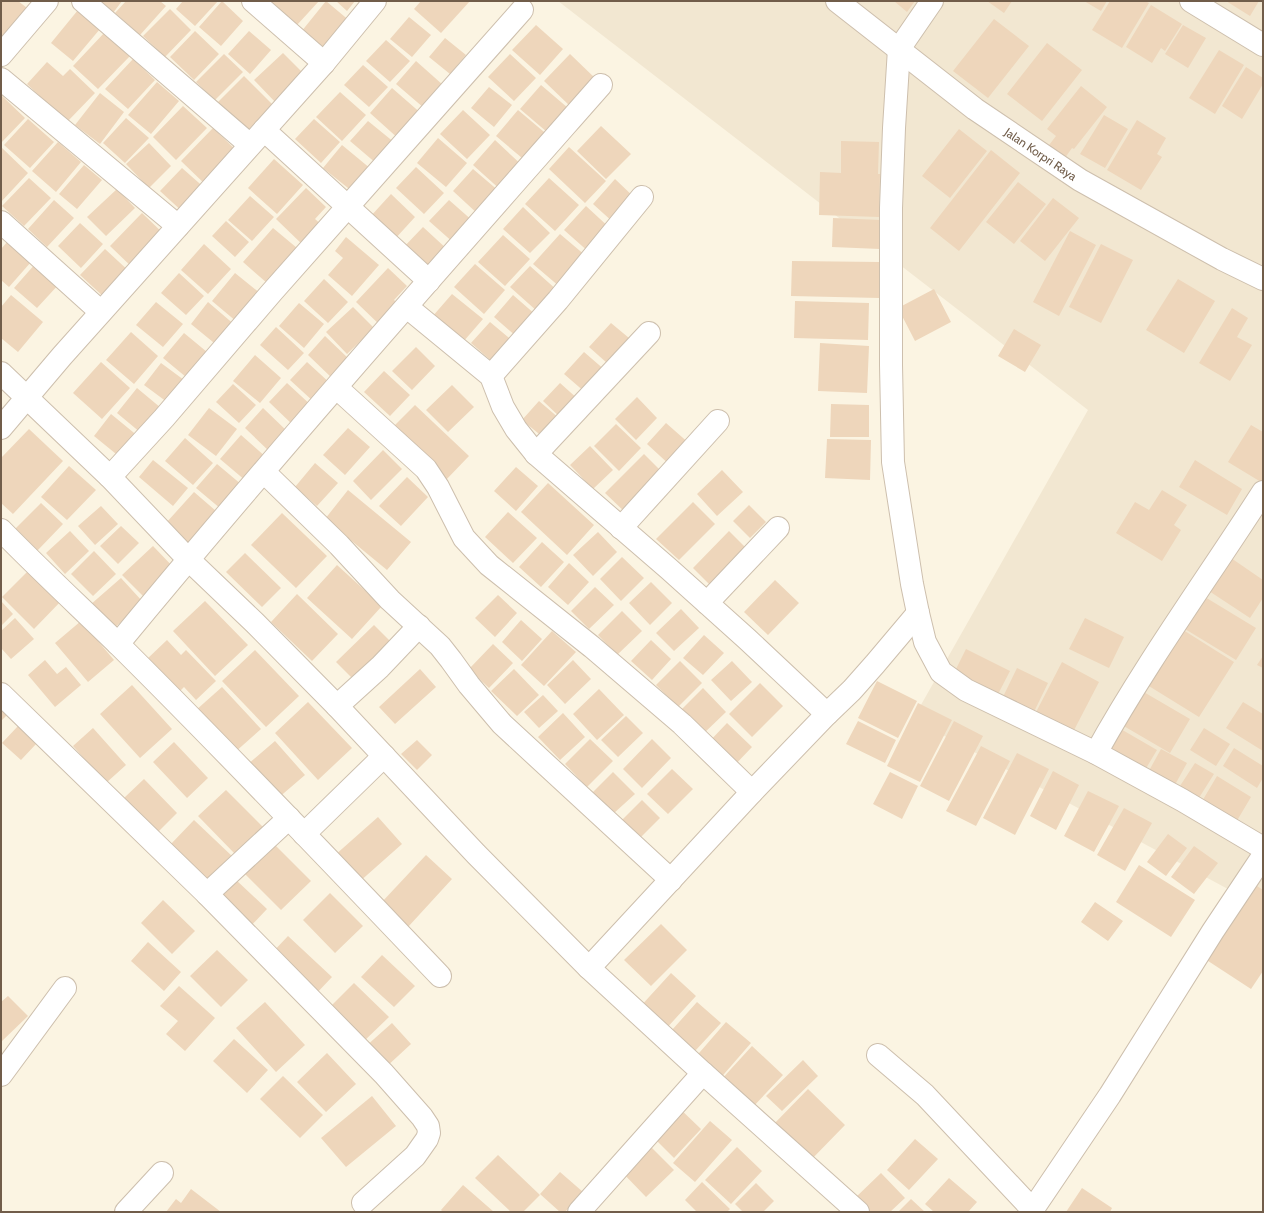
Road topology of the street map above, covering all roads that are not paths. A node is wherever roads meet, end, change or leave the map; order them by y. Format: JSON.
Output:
{"nodes":[{"id":1,"x":47,"y":1,"type":"edge"},
{"id":2,"x":83,"y":1,"type":"edge"},
{"id":3,"x":253,"y":1,"type":"edge"},
{"id":4,"x":375,"y":1,"type":"edge"},
{"id":5,"x":837,"y":1,"type":"edge"},
{"id":6,"x":932,"y":1,"type":"edge"},
{"id":7,"x":1191,"y":1,"type":"edge"},
{"id":8,"x":522,"y":10,"type":"dead end"},
{"id":9,"x":1263,"y":45,"type":"edge"},
{"id":10,"x":899,"y":49,"type":"junction"},
{"id":11,"x":1,"y":54,"type":"edge"},
{"id":12,"x":324,"y":62,"type":"junction"},
{"id":13,"x":1,"y":79,"type":"edge"},
{"id":14,"x":601,"y":85,"type":"dead end"},
{"id":15,"x":257,"y":138,"type":"junction"},
{"id":16,"x":642,"y":197,"type":"dead end"},
{"id":17,"x":348,"y":208,"type":"junction"},
{"id":18,"x":1,"y":222,"type":"edge"},
{"id":19,"x":178,"y":226,"type":"junction"},
{"id":20,"x":1263,"y":280,"type":"edge"},
{"id":21,"x":429,"y":281,"type":"junction"},
{"id":22,"x":406,"y":307,"type":"junction"},
{"id":23,"x":101,"y":312,"type":"junction"},
{"id":24,"x":649,"y":333,"type":"dead end"},
{"id":25,"x":1,"y":373,"type":"edge"},
{"id":26,"x":491,"y":376,"type":"junction"},
{"id":27,"x":337,"y":388,"type":"junction"},
{"id":28,"x":27,"y":396,"type":"junction"},
{"id":29,"x":718,"y":421,"type":"dead end"},
{"id":30,"x":1,"y":428,"type":"edge"},
{"id":31,"x":536,"y":454,"type":"junction"},
{"id":32,"x":264,"y":472,"type":"junction"},
{"id":33,"x":110,"y":477,"type":"junction"},
{"id":34,"x":1263,"y":492,"type":"edge"},
{"id":35,"x":621,"y":528,"type":"junction"},
{"id":36,"x":778,"y":528,"type":"dead end"},
{"id":37,"x":1,"y":530,"type":"edge"},
{"id":38,"x":189,"y":560,"type":"junction"},
{"id":39,"x":707,"y":603,"type":"junction"},
{"id":40,"x":918,"y":613,"type":"junction"},
{"id":41,"x":419,"y":626,"type":"junction"},
{"id":42,"x":118,"y":644,"type":"junction"},
{"id":43,"x":1,"y":694,"type":"edge"},
{"id":44,"x":337,"y":706,"type":"junction"},
{"id":45,"x":827,"y":714,"type":"junction"},
{"id":46,"x":1096,"y":753,"type":"junction"},
{"id":47,"x":384,"y":756,"type":"junction"},
{"id":48,"x":752,"y":792,"type":"junction"},
{"id":49,"x":289,"y":818,"type":"junction"},
{"id":50,"x":304,"y":834,"type":"junction"},
{"id":51,"x":1263,"y":848,"type":"edge"},
{"id":52,"x":1263,"y":856,"type":"edge"},
{"id":53,"x":671,"y":880,"type":"junction"},
{"id":54,"x":207,"y":894,"type":"junction"},
{"id":55,"x":589,"y":968,"type":"junction"},
{"id":56,"x":440,"y":976,"type":"dead end"},
{"id":57,"x":65,"y":988,"type":"dead end"},
{"id":58,"x":878,"y":1055,"type":"dead end"},
{"id":59,"x":703,"y":1073,"type":"junction"},
{"id":60,"x":1,"y":1075,"type":"edge"},
{"id":61,"x":162,"y":1173,"type":"dead end"},
{"id":62,"x":363,"y":1203,"type":"dead end"},
{"id":63,"x":1032,"y":1211,"type":"edge"},
{"id":64,"x":126,"y":1212,"type":"edge"},
{"id":65,"x":579,"y":1212,"type":"edge"},
{"id":66,"x":858,"y":1212,"type":"edge"}],
"edges":[{"from":1,"to":11,"type":"street"},
{"from":2,"to":15,"type":"street"},
{"from":3,"to":12,"type":"street"},
{"from":4,"to":12,"type":"street"},
{"from":5,"to":10,"type":"street","name":"Jalan Korpri Raya"},
{"from":6,"to":10,"type":"street"},
{"from":7,"to":9,"type":"street"},
{"from":8,"to":17,"type":"street"},
{"from":10,"to":20,"type":"street","name":"Jalan Korpri Raya"},
{"from":10,"to":40,"type":"street"},
{"from":12,"to":15,"type":"street"},
{"from":13,"to":19,"type":"street"},
{"from":14,"to":21,"type":"street"},
{"from":15,"to":17,"type":"street"},
{"from":15,"to":19,"type":"street"},
{"from":16,"to":26,"type":"street"},
{"from":17,"to":21,"type":"street"},
{"from":17,"to":33,"type":"street"},
{"from":18,"to":23,"type":"street"},
{"from":19,"to":23,"type":"street"},
{"from":21,"to":22,"type":"street"},
{"from":22,"to":26,"type":"street"},
{"from":22,"to":27,"type":"street"},
{"from":23,"to":28,"type":"street"},
{"from":24,"to":31,"type":"street"},
{"from":25,"to":28,"type":"street"},
{"from":26,"to":31,"type":"street"},
{"from":27,"to":32,"type":"street"},
{"from":27,"to":48,"type":"street"},
{"from":28,"to":30,"type":"street"},
{"from":28,"to":33,"type":"street"},
{"from":29,"to":35,"type":"street"},
{"from":31,"to":35,"type":"street"},
{"from":32,"to":38,"type":"street"},
{"from":32,"to":41,"type":"street"},
{"from":33,"to":38,"type":"street"},
{"from":34,"to":46,"type":"street"},
{"from":35,"to":39,"type":"street"},
{"from":36,"to":39,"type":"street"},
{"from":37,"to":42,"type":"street"},
{"from":38,"to":42,"type":"street"},
{"from":38,"to":44,"type":"street"},
{"from":39,"to":45,"type":"street"},
{"from":40,"to":45,"type":"street"},
{"from":40,"to":46,"type":"street"},
{"from":41,"to":44,"type":"street"},
{"from":41,"to":53,"type":"street"},
{"from":42,"to":49,"type":"street"},
{"from":43,"to":54,"type":"street"},
{"from":44,"to":47,"type":"street"},
{"from":45,"to":48,"type":"street"},
{"from":46,"to":51,"type":"street"},
{"from":47,"to":50,"type":"street"},
{"from":47,"to":55,"type":"street"},
{"from":48,"to":53,"type":"street"},
{"from":49,"to":50,"type":"street"},
{"from":49,"to":54,"type":"street"},
{"from":50,"to":56,"type":"street"},
{"from":52,"to":63,"type":"street"},
{"from":53,"to":55,"type":"street"},
{"from":54,"to":62,"type":"street"},
{"from":55,"to":59,"type":"street"},
{"from":57,"to":60,"type":"street"},
{"from":58,"to":63,"type":"street"},
{"from":59,"to":65,"type":"street"},
{"from":59,"to":66,"type":"street"},
{"from":61,"to":64,"type":"street"}]}
